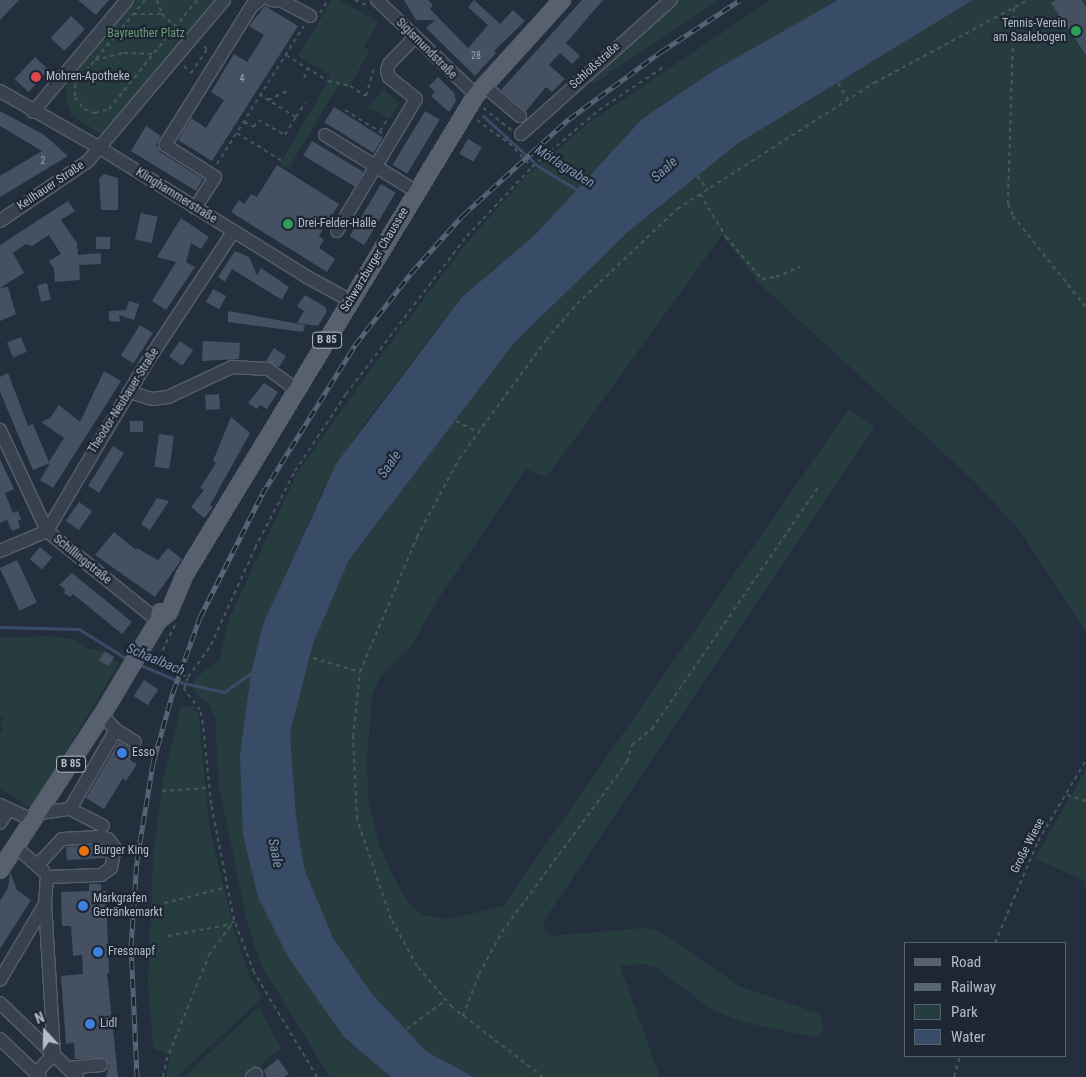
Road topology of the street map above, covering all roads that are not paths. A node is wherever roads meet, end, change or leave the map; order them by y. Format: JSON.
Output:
{"nodes":[{"id":1,"x":127,"y":0,"type":"edge"},
{"id":2,"x":224,"y":0,"type":"edge"},
{"id":3,"x":260,"y":0,"type":"edge"},
{"id":4,"x":271,"y":0,"type":"edge"},
{"id":5,"x":378,"y":0,"type":"edge"},
{"id":6,"x":562,"y":0,"type":"edge"},
{"id":7,"x":671,"y":0,"type":"edge"},
{"id":8,"x":310,"y":16,"type":"road end"},
{"id":9,"x":414,"y":38,"type":"junction"},
{"id":10,"x":480,"y":90,"type":"junction"},
{"id":11,"x":0,"y":91,"type":"edge"},
{"id":12,"x":33,"y":112,"type":"junction"},
{"id":13,"x":520,"y":116,"type":"dead end"},
{"id":14,"x":521,"y":134,"type":"road end"},
{"id":15,"x":325,"y":135,"type":"dead end"},
{"id":16,"x":100,"y":148,"type":"junction"},
{"id":17,"x":376,"y":167,"type":"junction"},
{"id":18,"x":417,"y":192,"type":"junction"},
{"id":19,"x":195,"y":208,"type":"junction"},
{"id":20,"x":0,"y":221,"type":"edge"},
{"id":21,"x":338,"y":231,"type":"dead end"},
{"id":22,"x":233,"y":232,"type":"junction"},
{"id":23,"x":351,"y":301,"type":"junction"},
{"id":24,"x":297,"y":390,"type":"junction"},
{"id":25,"x":130,"y":392,"type":"junction"},
{"id":26,"x":0,"y":430,"type":"edge"},
{"id":27,"x":46,"y":531,"type":"junction"},
{"id":28,"x":0,"y":551,"type":"edge"},
{"id":29,"x":158,"y":621,"type":"junction"},
{"id":30,"x":102,"y":715,"type":"junction"},
{"id":31,"x":116,"y":730,"type":"junction"},
{"id":32,"x":135,"y":742,"type":"dead end"},
{"id":33,"x":4,"y":807,"type":"edge"},
{"id":34,"x":70,"y":809,"type":"junction"},
{"id":35,"x":37,"y":817,"type":"junction"},
{"id":36,"x":0,"y":823,"type":"edge"},
{"id":37,"x":104,"y":826,"type":"dead end"},
{"id":38,"x":17,"y":848,"type":"junction"},
{"id":39,"x":39,"y":864,"type":"junction"},
{"id":40,"x":0,"y":870,"type":"edge"},
{"id":41,"x":47,"y":877,"type":"junction"},
{"id":42,"x":0,"y":883,"type":"edge"},
{"id":43,"x":45,"y":904,"type":"junction"},
{"id":44,"x":0,"y":980,"type":"edge"},
{"id":45,"x":0,"y":1002,"type":"edge"},
{"id":46,"x":0,"y":1039,"type":"edge"},
{"id":47,"x":54,"y":1054,"type":"junction"},
{"id":48,"x":101,"y":1065,"type":"dead end"},
{"id":49,"x":67,"y":1068,"type":"junction"},
{"id":50,"x":38,"y":1075,"type":"edge"},
{"id":51,"x":77,"y":1077,"type":"edge"}],
"edges":[{"from":1,"to":12,"type":"street"},
{"from":2,"to":16,"type":"street"},
{"from":3,"to":19,"type":"street"},
{"from":4,"to":8,"type":"street"},
{"from":5,"to":9,"type":"street","name":"Sigismundstraße"},
{"from":6,"to":10,"type":"main road","name":"Schwarzburger Chaussee","number":"B 85"},
{"from":7,"to":14,"type":"street","name":"Schloßstraße"},
{"from":9,"to":10,"type":"street","name":"Sigismundstraße"},
{"from":9,"to":17,"type":"street"},
{"from":10,"to":13,"type":"street","name":"Sigismundstraße"},
{"from":10,"to":18,"type":"main road","name":"Schwarzburger Chaussee","number":"B 85"},
{"from":11,"to":12,"type":"street","name":"Klinghammerstraße"},
{"from":12,"to":16,"type":"street","name":"Klinghammerstraße"},
{"from":15,"to":17,"type":"street"},
{"from":16,"to":19,"type":"street","name":"Klinghammerstraße"},
{"from":16,"to":20,"type":"street","name":"Keilhauer Straße"},
{"from":17,"to":18,"type":"street"},
{"from":17,"to":21,"type":"street"},
{"from":18,"to":23,"type":"main road","name":"Schwarzburger Chaussee","number":"B 85"},
{"from":19,"to":22,"type":"street","name":"Klinghammerstraße"},
{"from":22,"to":23,"type":"street","name":"Klinghammerstraße"},
{"from":22,"to":25,"type":"street","name":"Theodor-Neubauer-Straße"},
{"from":23,"to":24,"type":"main road","name":"Schwarzburger Chaussee","number":"B 85"},
{"from":24,"to":25,"type":"street"},
{"from":24,"to":29,"type":"main road","name":"Schwarzburger Chaussee","number":"B 85"},
{"from":25,"to":27,"type":"street","name":"Theodor-Neubauer-Straße"},
{"from":26,"to":27,"type":"street","name":"Schillingstraße"},
{"from":27,"to":28,"type":"street"},
{"from":27,"to":29,"type":"street","name":"Schillingstraße"},
{"from":29,"to":30,"type":"main road","name":"Schwarzburger Chaussee","number":"B 85"},
{"from":30,"to":31,"type":"street"},
{"from":30,"to":35,"type":"main road","name":"Schwarzburger Chaussee","number":"B 85"},
{"from":31,"to":32,"type":"street"},
{"from":31,"to":34,"type":"street"},
{"from":33,"to":35,"type":"street"},
{"from":33,"to":36,"type":"street"},
{"from":34,"to":35,"type":"street"},
{"from":34,"to":37,"type":"street"},
{"from":35,"to":38,"type":"main road","name":"Schwarzburger Chaussee","number":"B 85"},
{"from":38,"to":39,"type":"street"},
{"from":38,"to":40,"type":"main road","name":"Schwarzburger Chaussee","number":"B 85"},
{"from":38,"to":42,"type":"main road","name":"Schwarzburger Chaussee","number":"B 85"},
{"from":39,"to":41,"type":"street"},
{"from":39,"to":41,"type":"street"},
{"from":41,"to":43,"type":"street"},
{"from":43,"to":44,"type":"street"},
{"from":43,"to":47,"type":"street"},
{"from":45,"to":47,"type":"street"},
{"from":46,"to":50,"type":"street"},
{"from":47,"to":49,"type":"street"},
{"from":47,"to":50,"type":"street"},
{"from":48,"to":49,"type":"street"},
{"from":49,"to":51,"type":"street"}]}
